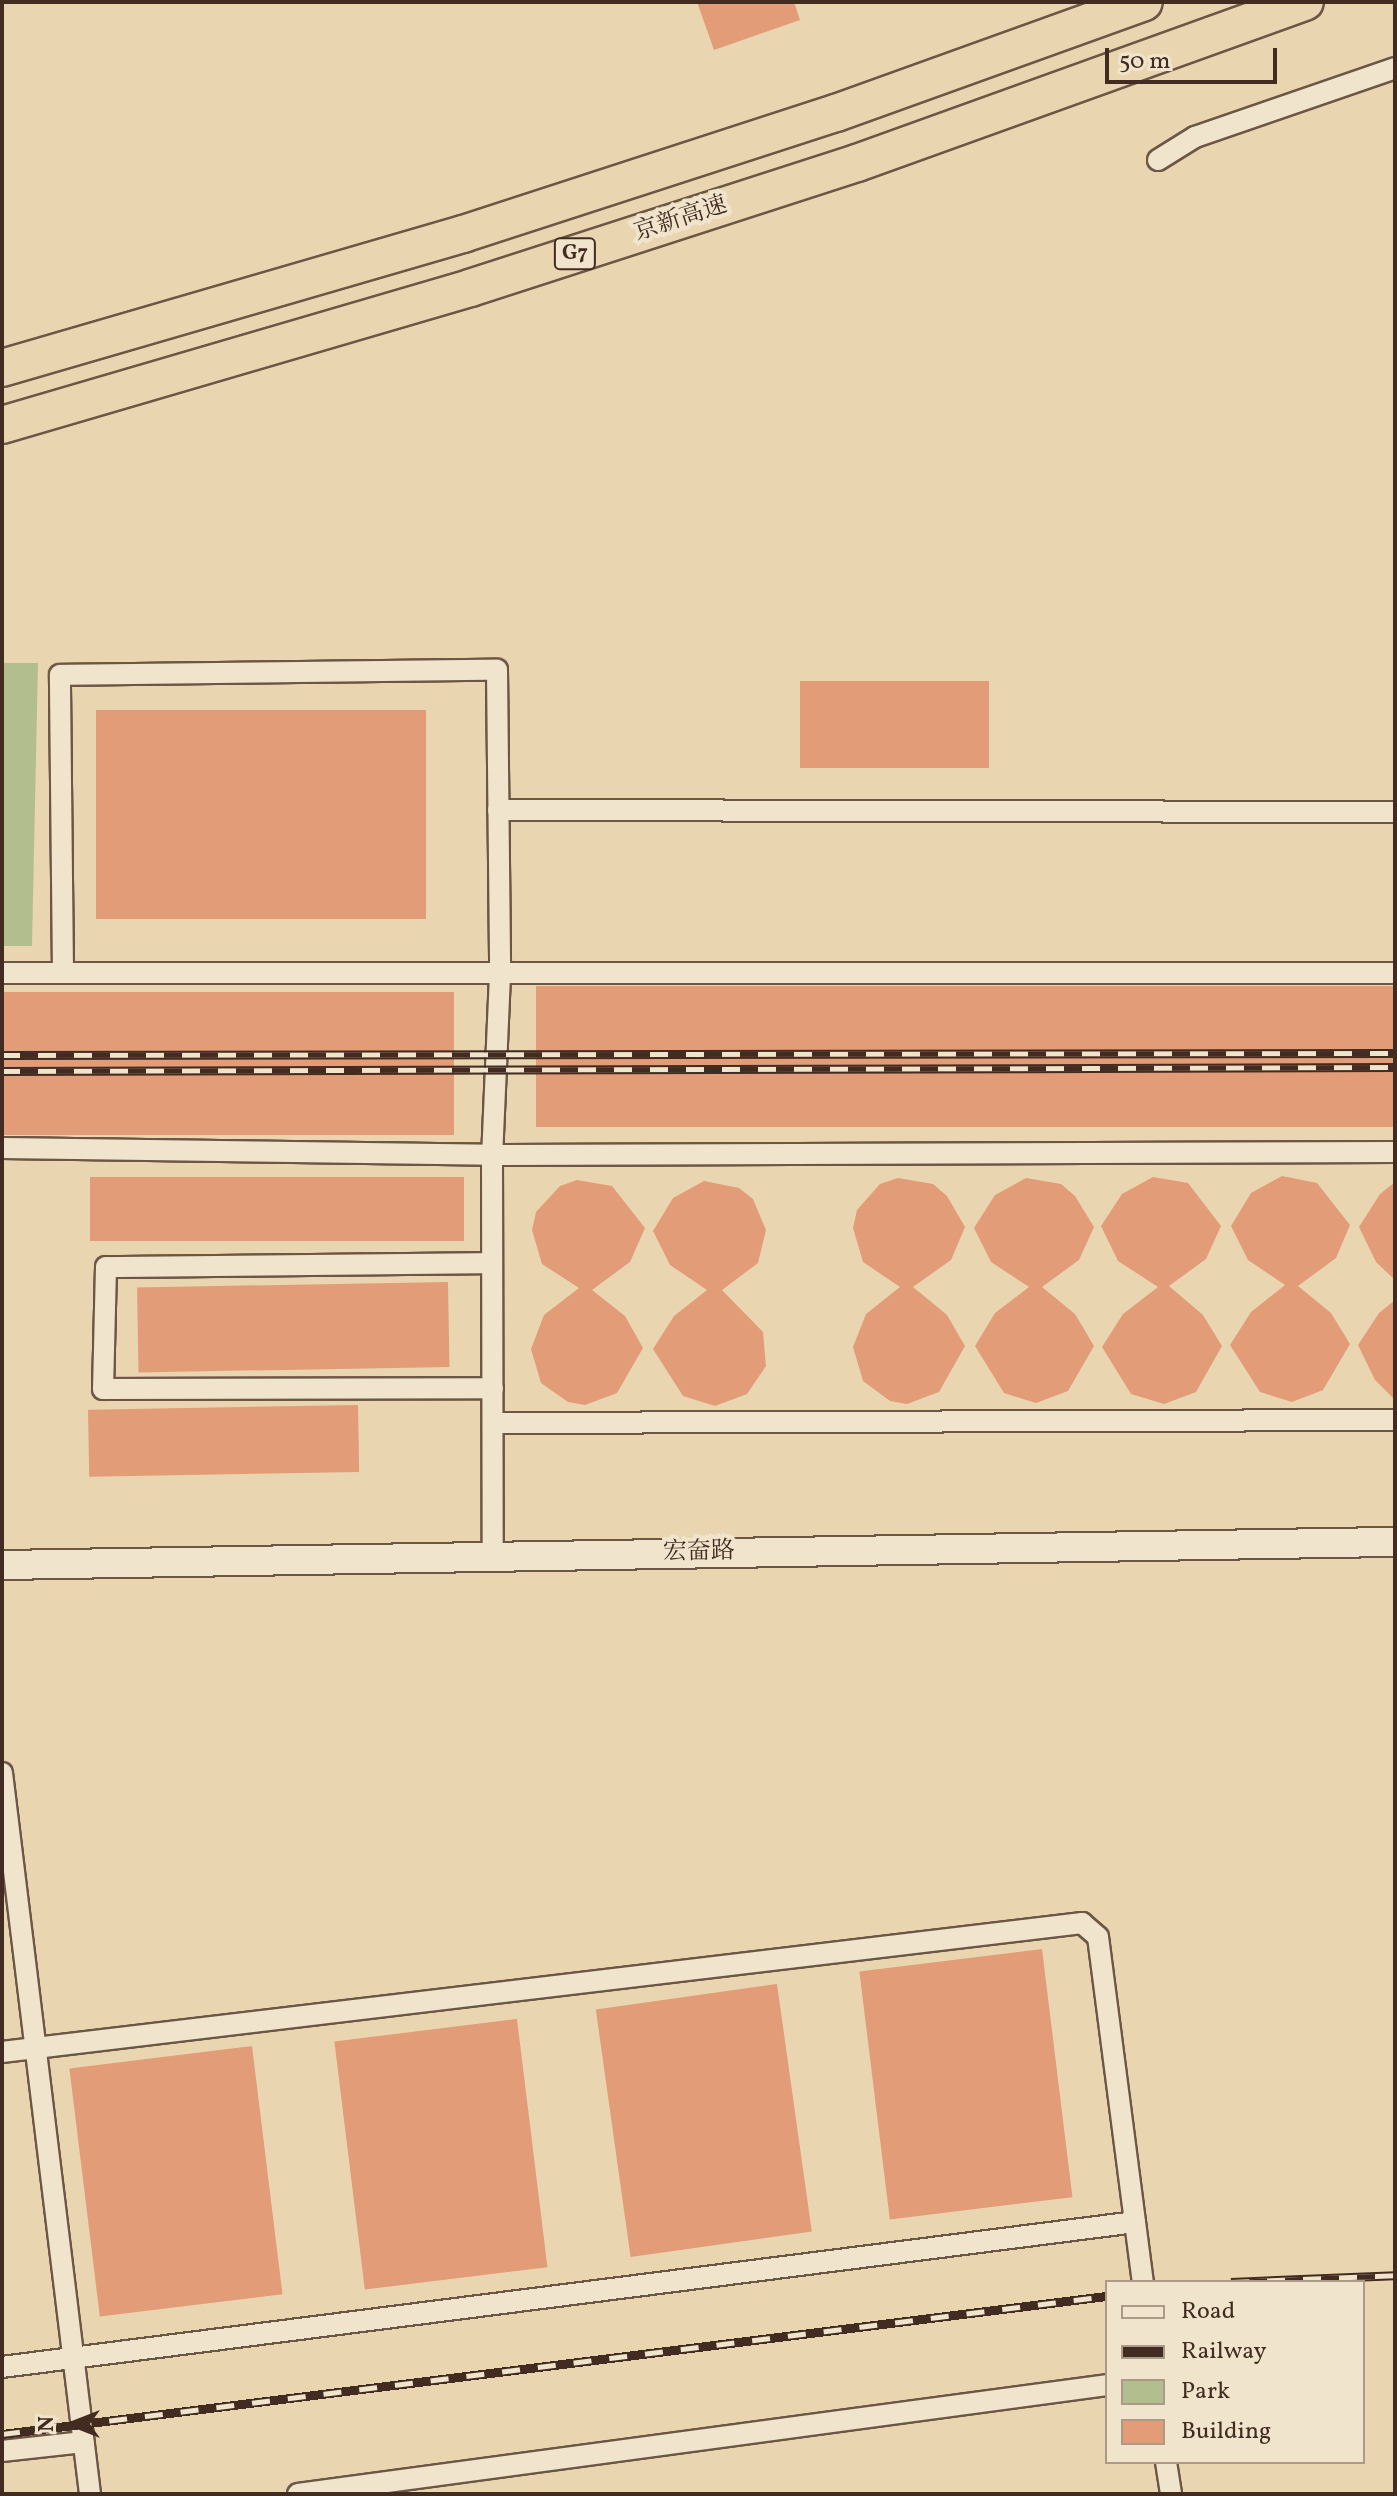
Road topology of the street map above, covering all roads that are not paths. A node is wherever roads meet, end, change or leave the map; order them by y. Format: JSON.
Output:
{"nodes":[{"id":1,"x":1144,"y":2,"type":"edge"},
{"id":2,"x":1305,"y":2,"type":"edge"},
{"id":3,"x":1395,"y":68,"type":"edge"},
{"id":4,"x":1158,"y":160,"type":"dead end"},
{"id":5,"x":2,"y":368,"type":"edge"},
{"id":6,"x":2,"y":425,"type":"edge"},
{"id":7,"x":498,"y":810,"type":"junction"},
{"id":8,"x":1395,"y":812,"type":"edge"},
{"id":9,"x":2,"y":973,"type":"edge"},
{"id":10,"x":63,"y":973,"type":"junction"},
{"id":11,"x":1395,"y":973,"type":"edge"},
{"id":12,"x":500,"y":975,"type":"junction"},
{"id":13,"x":2,"y":1148,"type":"edge"},
{"id":14,"x":1395,"y":1152,"type":"edge"},
{"id":15,"x":492,"y":1155,"type":"junction"},
{"id":16,"x":492,"y":1263,"type":"junction"},
{"id":17,"x":493,"y":1388,"type":"junction"},
{"id":18,"x":1395,"y":1420,"type":"edge"},
{"id":19,"x":493,"y":1423,"type":"junction"},
{"id":20,"x":1395,"y":1542,"type":"edge"},
{"id":21,"x":493,"y":1557,"type":"junction"},
{"id":22,"x":2,"y":1565,"type":"edge"},
{"id":23,"x":2,"y":1773,"type":"edge"},
{"id":24,"x":36,"y":2049,"type":"junction"},
{"id":25,"x":2,"y":2052,"type":"edge"},
{"id":26,"x":1135,"y":2222,"type":"junction"},
{"id":27,"x":1143,"y":2280,"type":"edge"},
{"id":28,"x":74,"y":2358,"type":"junction"},
{"id":29,"x":2,"y":2367,"type":"edge"},
{"id":30,"x":1105,"y":2385,"type":"edge"},
{"id":31,"x":84,"y":2442,"type":"junction"},
{"id":32,"x":2,"y":2451,"type":"edge"},
{"id":33,"x":1166,"y":2464,"type":"edge"},
{"id":34,"x":90,"y":2494,"type":"edge"},
{"id":35,"x":298,"y":2494,"type":"edge"},
{"id":36,"x":1171,"y":2494,"type":"edge"}],
"edges":[{"from":1,"to":5,"type":"highway","number":"G7"},
{"from":2,"to":6,"type":"highway","name":"京新高速","number":"G7"},
{"from":3,"to":4,"type":"street"},
{"from":7,"to":8,"type":"street"},
{"from":7,"to":10,"type":"street"},
{"from":7,"to":12,"type":"street"},
{"from":9,"to":10,"type":"street"},
{"from":10,"to":12,"type":"street"},
{"from":11,"to":12,"type":"street"},
{"from":12,"to":15,"type":"street"},
{"from":13,"to":15,"type":"street"},
{"from":14,"to":15,"type":"street"},
{"from":15,"to":16,"type":"street"},
{"from":16,"to":17,"type":"street"},
{"from":16,"to":17,"type":"street"},
{"from":17,"to":19,"type":"street"},
{"from":18,"to":19,"type":"street"},
{"from":19,"to":21,"type":"street"},
{"from":20,"to":21,"type":"street","name":"宏奤路"},
{"from":21,"to":22,"type":"street","name":"宏奤路"},
{"from":23,"to":24,"type":"street"},
{"from":24,"to":25,"type":"street"},
{"from":24,"to":26,"type":"street"},
{"from":24,"to":28,"type":"street"},
{"from":26,"to":27,"type":"street"},
{"from":26,"to":28,"type":"street"},
{"from":28,"to":29,"type":"street"},
{"from":28,"to":31,"type":"street"},
{"from":30,"to":35,"type":"street"},
{"from":31,"to":32,"type":"street"},
{"from":31,"to":34,"type":"street"},
{"from":33,"to":36,"type":"street"}]}
